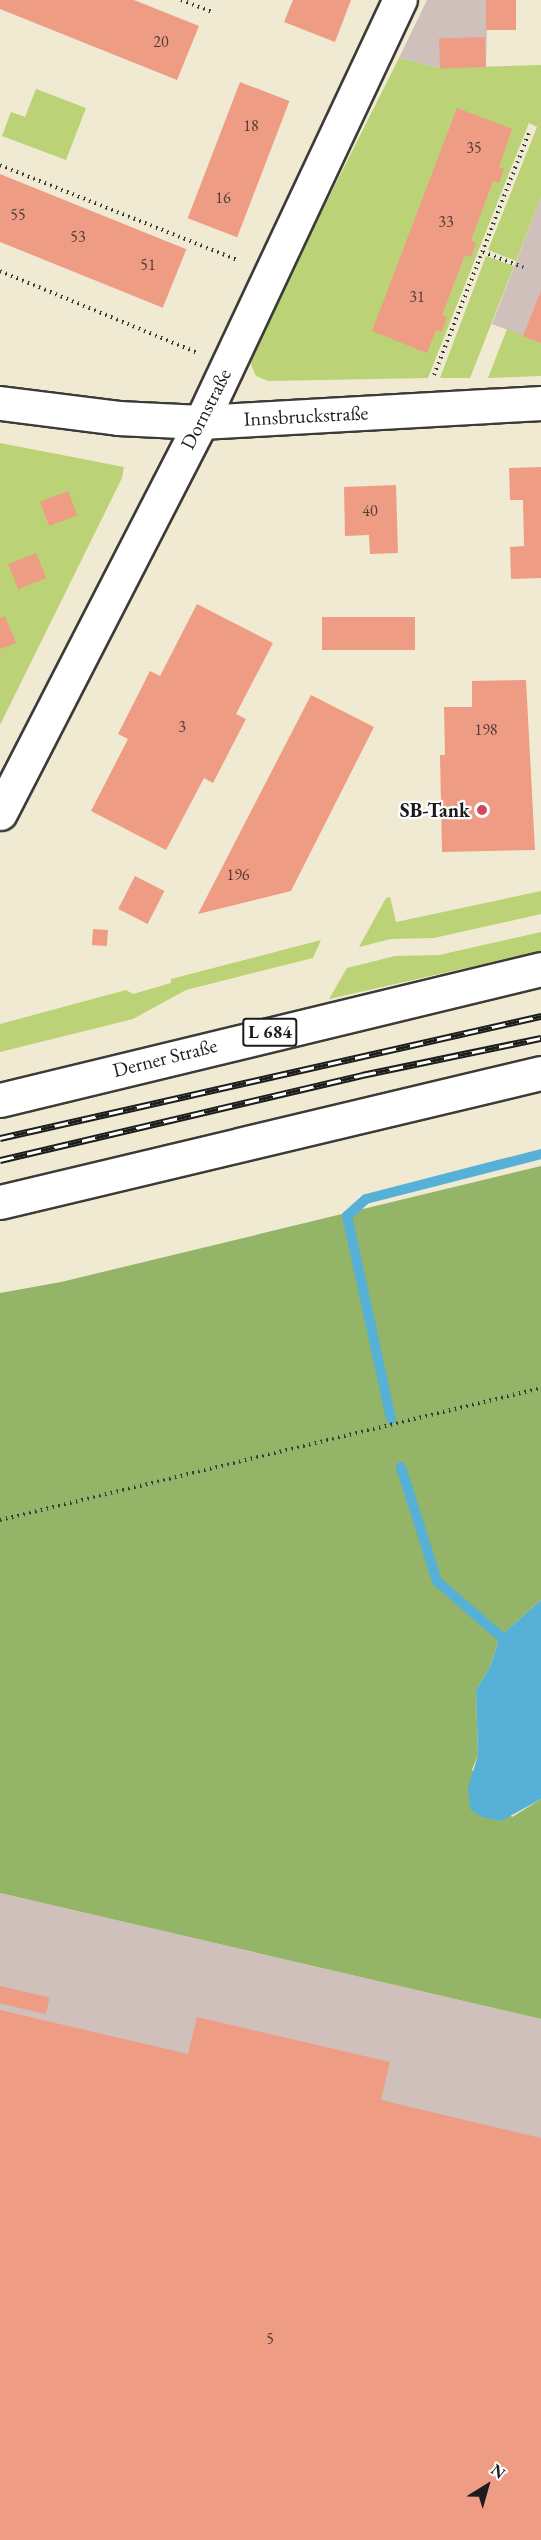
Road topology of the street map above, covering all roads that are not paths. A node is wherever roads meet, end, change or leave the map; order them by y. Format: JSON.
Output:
{"nodes":[{"id":1,"x":400,"y":0,"type":"edge"},
{"id":2,"x":0,"y":403,"type":"edge"},
{"id":3,"x":541,"y":403,"type":"edge"},
{"id":4,"x":201,"y":422,"type":"junction"},
{"id":5,"x":0,"y":813,"type":"edge"},
{"id":6,"x":541,"y":969,"type":"edge"},
{"id":7,"x":541,"y":1073,"type":"edge"},
{"id":8,"x":0,"y":1100,"type":"edge"},
{"id":9,"x":0,"y":1202,"type":"edge"}],
"edges":[{"from":1,"to":4,"type":"street","name":"Dornstraße"},
{"from":2,"to":4,"type":"street","name":"Innsbruckstraße"},
{"from":3,"to":4,"type":"street","name":"Innsbruckstraße"},
{"from":4,"to":5,"type":"street","name":"Dornstraße"},
{"from":6,"to":8,"type":"street","name":"Derner Straße","number":"L 684"},
{"from":7,"to":9,"type":"street"}]}
